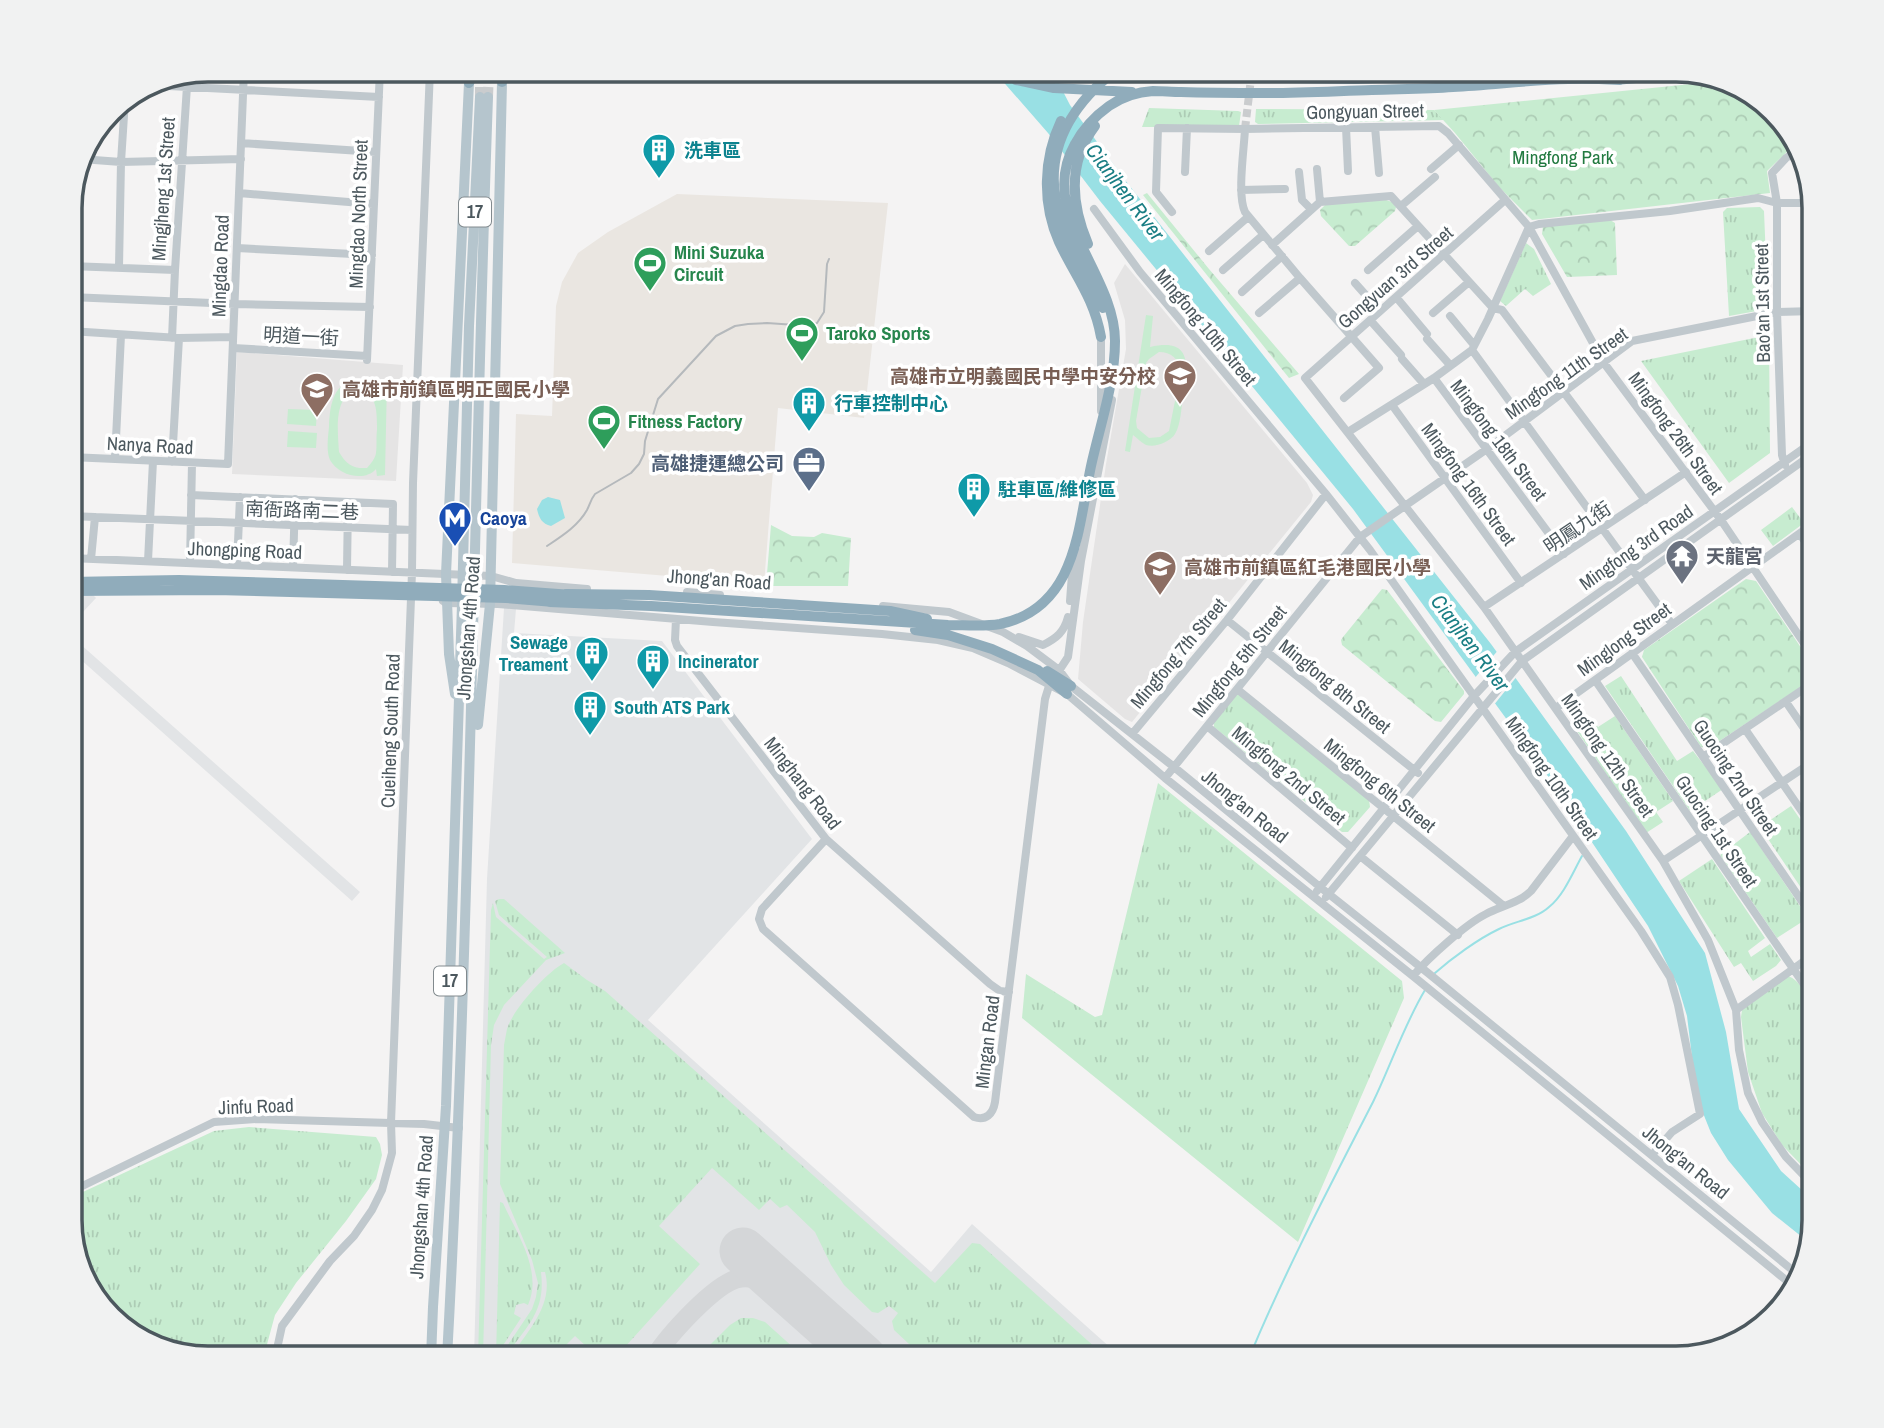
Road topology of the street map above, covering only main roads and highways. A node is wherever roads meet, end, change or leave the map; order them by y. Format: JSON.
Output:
{"nodes":[{"id":1,"x":502,"y":82,"type":"edge"},
{"id":2,"x":1027,"y":82,"type":"edge"},
{"id":3,"x":1093,"y":82,"type":"edge"},
{"id":4,"x":1101,"y":82,"type":"edge"},
{"id":5,"x":1523,"y":82,"type":"edge"},
{"id":6,"x":1596,"y":82,"type":"edge"},
{"id":7,"x":470,"y":83,"type":"edge"},
{"id":8,"x":1157,"y":92,"type":"junction"},
{"id":9,"x":1101,"y":337,"type":"road end"},
{"id":10,"x":1120,"y":349,"type":"road end"},
{"id":11,"x":83,"y":582,"type":"edge"},
{"id":12,"x":322,"y":589,"type":"junction"},
{"id":13,"x":83,"y":592,"type":"edge"},
{"id":14,"x":549,"y":598,"type":"junction"},
{"id":15,"x":1069,"y":690,"type":"road end"},
{"id":16,"x":458,"y":723,"type":"junction"},
{"id":17,"x":470,"y":798,"type":"junction"},
{"id":18,"x":432,"y":1346,"type":"edge"},
{"id":19,"x":448,"y":1346,"type":"edge"}],
"edges":[{"from":1,"to":17,"type":"main road","name":"Jhongshan 4th Road","number":"17"},
{"from":2,"to":6,"type":"highway"},
{"from":3,"to":9,"type":"highway"},
{"from":4,"to":14,"type":"highway"},
{"from":5,"to":8,"type":"highway"},
{"from":7,"to":16,"type":"main road","name":"Jhongshan 4th Road","number":"17"},
{"from":8,"to":10,"type":"highway"},
{"from":8,"to":14,"type":"highway"},
{"from":11,"to":12,"type":"highway"},
{"from":12,"to":13,"type":"highway"},
{"from":12,"to":14,"type":"highway"},
{"from":14,"to":15,"type":"highway"},
{"from":16,"to":17,"type":"main road","name":"Jhongshan 4th Road","number":"17"},
{"from":16,"to":18,"type":"main road","name":"Jhongshan 4th Road","number":"17"},
{"from":17,"to":19,"type":"main road","name":"Jhongshan 4th Road","number":"17"}]}
